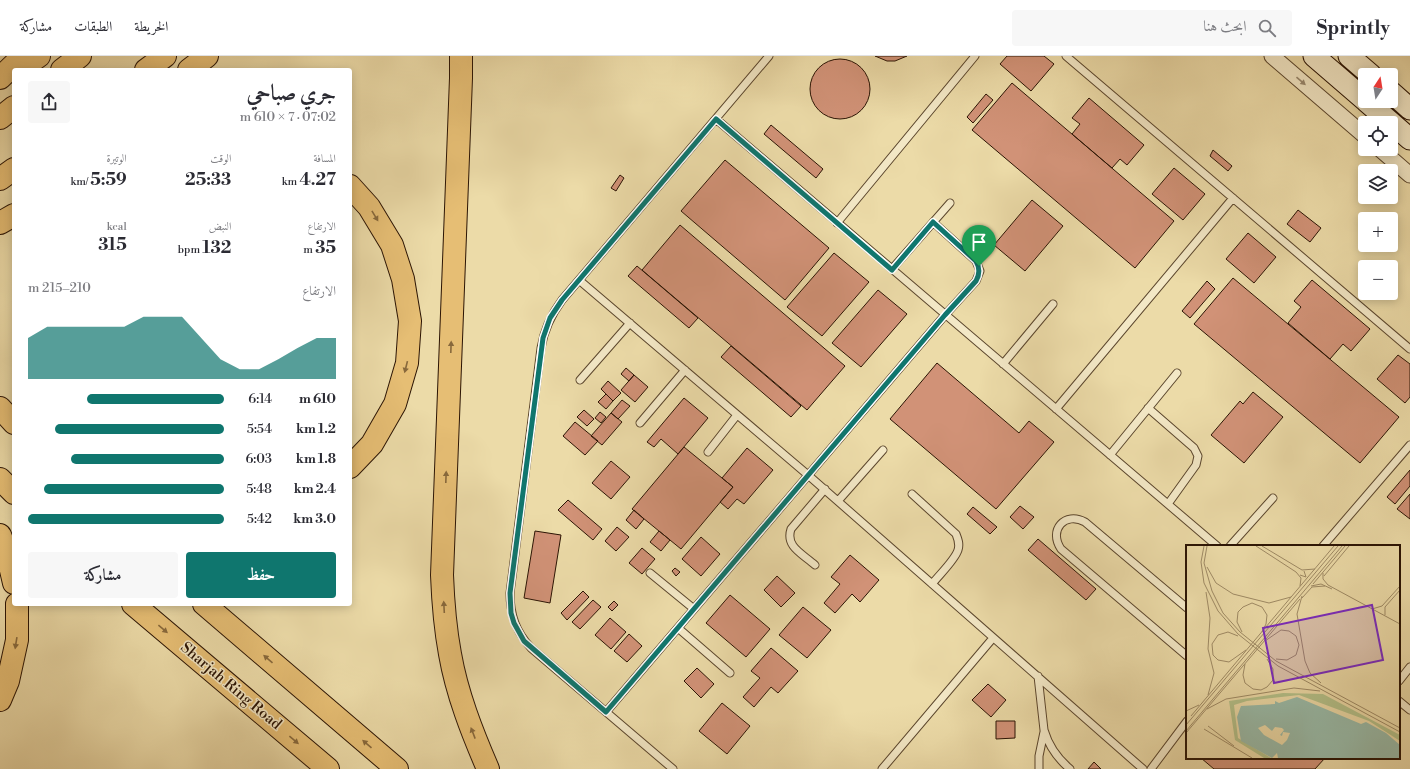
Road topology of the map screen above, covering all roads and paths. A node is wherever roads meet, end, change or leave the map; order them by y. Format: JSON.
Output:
{"nodes":[{"id":1,"x":23,"y":56,"type":"edge"},
{"id":2,"x":39,"y":56,"type":"edge"},
{"id":3,"x":80,"y":56,"type":"edge"},
{"id":4,"x":165,"y":56,"type":"edge"},
{"id":5,"x":207,"y":56,"type":"edge"},
{"id":6,"x":461,"y":56,"type":"edge"},
{"id":7,"x":464,"y":56,"type":"edge"},
{"id":8,"x":769,"y":56,"type":"edge"},
{"id":9,"x":975,"y":56,"type":"edge"},
{"id":10,"x":1066,"y":56,"type":"edge"},
{"id":11,"x":1272,"y":56,"type":"edge"},
{"id":12,"x":1314,"y":56,"type":"edge"},
{"id":13,"x":1349,"y":56,"type":"edge"},
{"id":14,"x":22,"y":68,"type":"edge"},
{"id":15,"x":65,"y":68,"type":"edge"},
{"id":16,"x":149,"y":68,"type":"edge"},
{"id":17,"x":192,"y":68,"type":"edge"},
{"id":18,"x":1363,"y":68,"type":"edge"},
{"id":19,"x":12,"y":75,"type":"edge"},
{"id":20,"x":0,"y":78,"type":"edge"},
{"id":21,"x":461,"y":78,"type":"junction"},
{"id":22,"x":0,"y":84,"type":"edge"},
{"id":23,"x":1358,"y":93,"type":"edge"},
{"id":24,"x":1398,"y":98,"type":"edge"},
{"id":25,"x":1375,"y":108,"type":"edge"},
{"id":26,"x":12,"y":109,"type":"edge"},
{"id":27,"x":1410,"y":109,"type":"edge"},
{"id":28,"x":0,"y":118,"type":"edge"},
{"id":29,"x":716,"y":119,"type":"junction"},
{"id":30,"x":1358,"y":130,"type":"edge"},
{"id":31,"x":1410,"y":138,"type":"edge"},
{"id":32,"x":1388,"y":156,"type":"edge"},
{"id":33,"x":12,"y":170,"type":"edge"},
{"id":34,"x":1410,"y":175,"type":"edge"},
{"id":35,"x":0,"y":179,"type":"edge"},
{"id":36,"x":352,"y":188,"type":"edge"},
{"id":37,"x":1233,"y":198,"type":"junction"},
{"id":38,"x":950,"y":203,"type":"dead end"},
{"id":39,"x":12,"y":211,"type":"edge"},
{"id":40,"x":12,"y":216,"type":"edge"},
{"id":41,"x":0,"y":222,"type":"edge"},
{"id":42,"x":933,"y":222,"type":"junction"},
{"id":43,"x":837,"y":223,"type":"junction"},
{"id":44,"x":892,"y":270,"type":"junction"},
{"id":45,"x":579,"y":280,"type":"junction"},
{"id":46,"x":1053,"y":304,"type":"dead end"},
{"id":47,"x":945,"y":315,"type":"junction"},
{"id":48,"x":630,"y":323,"type":"junction"},
{"id":49,"x":1410,"y":349,"type":"edge"},
{"id":50,"x":1003,"y":364,"type":"junction"},
{"id":51,"x":685,"y":370,"type":"junction"},
{"id":52,"x":1177,"y":373,"type":"dead end"},
{"id":53,"x":580,"y":380,"type":"dead end"},
{"id":54,"x":0,"y":407,"type":"edge"},
{"id":55,"x":1148,"y":408,"type":"junction"},
{"id":56,"x":1056,"y":409,"type":"junction"},
{"id":57,"x":737,"y":415,"type":"junction"},
{"id":58,"x":12,"y":416,"type":"edge"},
{"id":59,"x":12,"y":421,"type":"edge"},
{"id":60,"x":640,"y":422,"type":"dead end"},
{"id":61,"x":1410,"y":445,"type":"edge"},
{"id":62,"x":883,"y":450,"type":"dead end"},
{"id":63,"x":708,"y":452,"type":"dead end"},
{"id":64,"x":1110,"y":455,"type":"junction"},
{"id":65,"x":352,"y":465,"type":"edge"},
{"id":66,"x":808,"y":475,"type":"junction"},
{"id":67,"x":0,"y":479,"type":"edge"},
{"id":68,"x":824,"y":489,"type":"junction"},
{"id":69,"x":12,"y":491,"type":"edge"},
{"id":70,"x":912,"y":494,"type":"dead end"},
{"id":71,"x":1273,"y":498,"type":"dead end"},
{"id":72,"x":838,"y":501,"type":"junction"},
{"id":73,"x":1168,"y":504,"type":"junction"},
{"id":74,"x":0,"y":535,"type":"edge"},
{"id":75,"x":1216,"y":545,"type":"edge"},
{"id":76,"x":1231,"y":545,"type":"edge"},
{"id":77,"x":1324,"y":545,"type":"edge"},
{"id":78,"x":815,"y":565,"type":"dead end"},
{"id":79,"x":650,"y":573,"type":"dead end"},
{"id":80,"x":12,"y":574,"type":"edge"},
{"id":81,"x":932,"y":584,"type":"junction"},
{"id":82,"x":17,"y":606,"type":"edge"},
{"id":83,"x":135,"y":606,"type":"edge"},
{"id":84,"x":206,"y":606,"type":"edge"},
{"id":85,"x":1186,"y":607,"type":"edge"},
{"id":86,"x":694,"y":609,"type":"junction"},
{"id":87,"x":678,"y":628,"type":"junction"},
{"id":88,"x":994,"y":638,"type":"junction"},
{"id":89,"x":1186,"y":655,"type":"edge"},
{"id":90,"x":1410,"y":667,"type":"edge"},
{"id":91,"x":730,"y":672,"type":"dead end"},
{"id":92,"x":1038,"y":676,"type":"junction"},
{"id":93,"x":1400,"y":680,"type":"edge"},
{"id":94,"x":0,"y":700,"type":"edge"},
{"id":95,"x":1400,"y":702,"type":"edge"},
{"id":96,"x":1410,"y":710,"type":"edge"},
{"id":97,"x":606,"y":712,"type":"junction"},
{"id":98,"x":1186,"y":721,"type":"edge"},
{"id":99,"x":1044,"y":730,"type":"junction"},
{"id":100,"x":328,"y":769,"type":"edge"},
{"id":101,"x":397,"y":769,"type":"edge"},
{"id":102,"x":488,"y":769,"type":"edge"},
{"id":103,"x":672,"y":769,"type":"edge"},
{"id":104,"x":882,"y":769,"type":"edge"},
{"id":105,"x":1039,"y":769,"type":"edge"},
{"id":106,"x":1070,"y":769,"type":"edge"},
{"id":107,"x":1143,"y":769,"type":"edge"},
{"id":108,"x":1151,"y":769,"type":"edge"}],
"edges":[{"from":1,"to":20,"type":"main road"},
{"from":2,"to":14,"type":"main road"},
{"from":3,"to":15,"type":"main road"},
{"from":4,"to":16,"type":"main road"},
{"from":5,"to":17,"type":"main road"},
{"from":6,"to":21,"type":"main road"},
{"from":7,"to":21,"type":"main road"},
{"from":8,"to":29,"type":"lane"},
{"from":9,"to":43,"type":"lane"},
{"from":10,"to":37,"type":"lane"},
{"from":11,"to":30,"type":"street","one_way":true},
{"from":12,"to":23,"type":"main road"},
{"from":13,"to":18,"type":"main road"},
{"from":19,"to":22,"type":"main road"},
{"from":102,"to":21,"type":"main road","one_way":true},
{"from":24,"to":27,"type":"main road"},
{"from":25,"to":31,"type":"main road"},
{"from":26,"to":28,"type":"main road"},
{"from":29,"to":43,"type":"lane"},
{"from":29,"to":45,"type":"lane"},
{"from":32,"to":34,"type":"street"},
{"from":33,"to":35,"type":"main road"},
{"from":36,"to":65,"type":"main road","one_way":true},
{"from":37,"to":49,"type":"lane"},
{"from":37,"to":56,"type":"lane"},
{"from":38,"to":42,"type":"lane"},
{"from":39,"to":41,"type":"main road"},
{"from":40,"to":41,"type":"main road"},
{"from":42,"to":44,"type":"lane"},
{"from":42,"to":47,"type":"lane"},
{"from":43,"to":44,"type":"lane"},
{"from":44,"to":47,"type":"lane"},
{"from":45,"to":48,"type":"lane"},
{"from":45,"to":97,"type":"lane"},
{"from":46,"to":50,"type":"lane"},
{"from":47,"to":50,"type":"lane"},
{"from":47,"to":66,"type":"lane"},
{"from":48,"to":51,"type":"lane"},
{"from":48,"to":53,"type":"lane"},
{"from":50,"to":56,"type":"lane"},
{"from":51,"to":57,"type":"lane"},
{"from":51,"to":60,"type":"lane"},
{"from":52,"to":55,"type":"lane"},
{"from":54,"to":58,"type":"main road"},
{"from":54,"to":59,"type":"main road"},
{"from":55,"to":64,"type":"lane"},
{"from":55,"to":73,"type":"lane"},
{"from":56,"to":64,"type":"lane"},
{"from":57,"to":63,"type":"lane"},
{"from":57,"to":66,"type":"lane"},
{"from":61,"to":77,"type":"lane"},
{"from":62,"to":72,"type":"lane"},
{"from":64,"to":73,"type":"lane"},
{"from":66,"to":68,"type":"lane"},
{"from":66,"to":86,"type":"lane"},
{"from":67,"to":69,"type":"main road"},
{"from":68,"to":72,"type":"lane"},
{"from":68,"to":78,"type":"lane"},
{"from":70,"to":81,"type":"lane"},
{"from":71,"to":76,"type":"lane"},
{"from":72,"to":81,"type":"lane"},
{"from":73,"to":75,"type":"lane"},
{"from":74,"to":80,"type":"main road"},
{"from":79,"to":86,"type":"lane"},
{"from":81,"to":88,"type":"lane"},
{"from":82,"to":94,"type":"main road","one_way":true},
{"from":83,"to":100,"type":"main road","name":"Sharjah Ring Road","one_way":true},
{"from":101,"to":84,"type":"main road","one_way":true},
{"from":85,"to":89,"type":"lane"},
{"from":86,"to":87,"type":"lane"},
{"from":87,"to":91,"type":"lane"},
{"from":87,"to":97,"type":"lane"},
{"from":88,"to":92,"type":"lane"},
{"from":88,"to":104,"type":"lane"},
{"from":90,"to":93,"type":"lane"},
{"from":92,"to":99,"type":"lane"},
{"from":92,"to":107,"type":"lane"},
{"from":95,"to":96,"type":"lane"},
{"from":97,"to":103,"type":"lane"},
{"from":98,"to":108,"type":"lane"},
{"from":99,"to":105,"type":"lane"},
{"from":99,"to":106,"type":"lane"}]}
